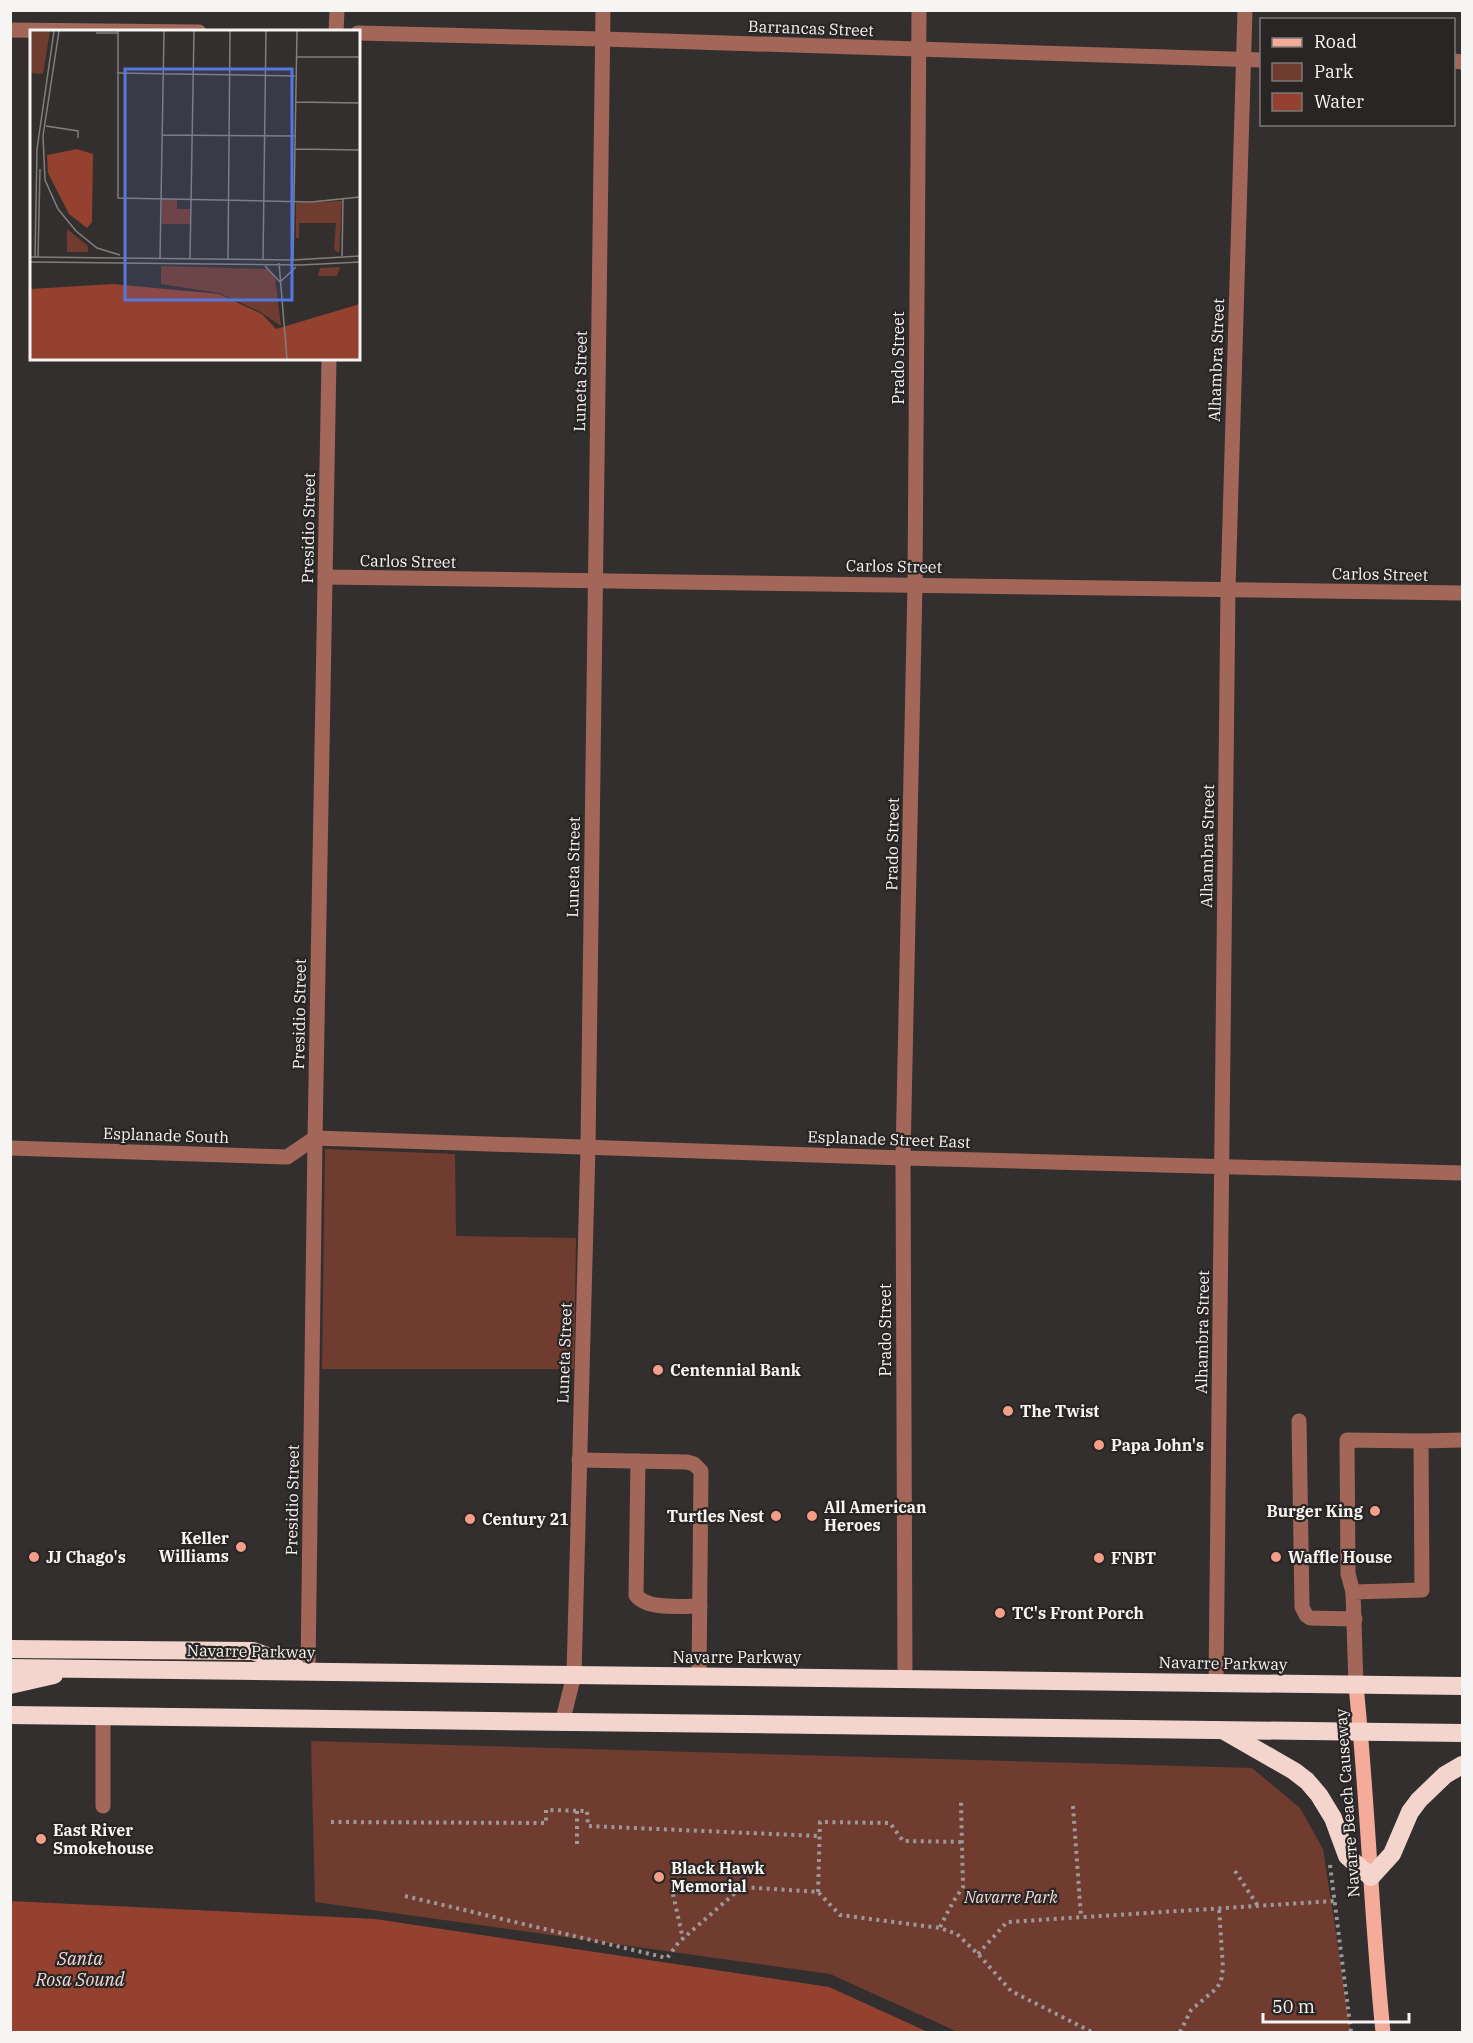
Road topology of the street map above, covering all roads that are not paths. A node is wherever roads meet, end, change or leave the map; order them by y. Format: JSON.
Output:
{"nodes":[{"id":1,"x":336,"y":10,"type":"edge"},
{"id":2,"x":603,"y":10,"type":"edge"},
{"id":3,"x":919,"y":10,"type":"edge"},
{"id":4,"x":1245,"y":10,"type":"edge"},
{"id":5,"x":10,"y":30,"type":"edge"},
{"id":6,"x":30,"y":30,"type":"edge"},
{"id":7,"x":336,"y":30,"type":"edge"},
{"id":8,"x":360,"y":33,"type":"edge"},
{"id":9,"x":603,"y":39,"type":"junction"},
{"id":10,"x":919,"y":49,"type":"junction"},
{"id":11,"x":1242,"y":59,"type":"junction"},
{"id":12,"x":1260,"y":60,"type":"edge"},
{"id":13,"x":329,"y":360,"type":"edge"},
{"id":14,"x":325,"y":577,"type":"junction"},
{"id":15,"x":594,"y":582,"type":"junction"},
{"id":16,"x":915,"y":584,"type":"junction"},
{"id":17,"x":1228,"y":589,"type":"junction"},
{"id":18,"x":1462,"y":593,"type":"edge"},
{"id":19,"x":315,"y":1138,"type":"junction"},
{"id":20,"x":588,"y":1147,"type":"junction"},
{"id":21,"x":10,"y":1148,"type":"edge"},
{"id":22,"x":903,"y":1158,"type":"junction"},
{"id":23,"x":1222,"y":1166,"type":"junction"},
{"id":24,"x":1462,"y":1173,"type":"edge"},
{"id":25,"x":1299,"y":1421,"type":"dead end"},
{"id":26,"x":1462,"y":1440,"type":"edge"},
{"id":27,"x":1421,"y":1441,"type":"junction"},
{"id":28,"x":579,"y":1461,"type":"junction"},
{"id":29,"x":638,"y":1461,"type":"junction"},
{"id":30,"x":1353,"y":1593,"type":"junction"},
{"id":31,"x":700,"y":1606,"type":"junction"},
{"id":32,"x":1355,"y":1619,"type":"junction"},
{"id":33,"x":10,"y":1649,"type":"edge"},
{"id":34,"x":10,"y":1668,"type":"edge"},
{"id":35,"x":82,"y":1668,"type":"junction"},
{"id":36,"x":308,"y":1670,"type":"junction"},
{"id":37,"x":574,"y":1675,"type":"junction"},
{"id":38,"x":699,"y":1676,"type":"junction"},
{"id":39,"x":905,"y":1678,"type":"junction"},
{"id":40,"x":1216,"y":1682,"type":"junction"},
{"id":41,"x":10,"y":1685,"type":"edge"},
{"id":42,"x":1356,"y":1686,"type":"junction"},
{"id":43,"x":1462,"y":1686,"type":"edge"},
{"id":44,"x":10,"y":1715,"type":"edge"},
{"id":45,"x":104,"y":1716,"type":"junction"},
{"id":46,"x":562,"y":1722,"type":"junction"},
{"id":47,"x":1224,"y":1731,"type":"junction"},
{"id":48,"x":1361,"y":1732,"type":"junction"},
{"id":49,"x":1462,"y":1733,"type":"edge"},
{"id":50,"x":1462,"y":1765,"type":"edge"},
{"id":51,"x":103,"y":1806,"type":"dead end"},
{"id":52,"x":1371,"y":1878,"type":"junction"},
{"id":53,"x":1383,"y":2032,"type":"edge"}],
"edges":[{"from":1,"to":7,"type":"street"},
{"from":2,"to":9,"type":"street","name":"Luneta Street"},
{"from":3,"to":10,"type":"street","name":"Prado Street"},
{"from":4,"to":11,"type":"street","name":"Alhambra Street"},
{"from":5,"to":6,"type":"street"},
{"from":8,"to":9,"type":"street","name":"Barrancas Street"},
{"from":9,"to":10,"type":"street","name":"Barrancas Street"},
{"from":9,"to":15,"type":"street","name":"Luneta Street"},
{"from":10,"to":11,"type":"street","name":"Barrancas Street"},
{"from":10,"to":16,"type":"street","name":"Prado Street"},
{"from":11,"to":12,"type":"street","name":"Barrancas Street"},
{"from":11,"to":17,"type":"street","name":"Alhambra Street"},
{"from":13,"to":14,"type":"street","name":"Presidio Street"},
{"from":14,"to":15,"type":"street","name":"Carlos Street"},
{"from":14,"to":19,"type":"street","name":"Presidio Street"},
{"from":15,"to":16,"type":"street","name":"Carlos Street"},
{"from":15,"to":20,"type":"street","name":"Luneta Street"},
{"from":16,"to":17,"type":"street","name":"Carlos Street"},
{"from":16,"to":22,"type":"street","name":"Prado Street"},
{"from":17,"to":18,"type":"street","name":"Carlos Street"},
{"from":17,"to":23,"type":"street","name":"Alhambra Street"},
{"from":19,"to":20,"type":"street","name":"Esplanade Street East"},
{"from":19,"to":21,"type":"street","name":"Esplanade South"},
{"from":19,"to":36,"type":"street","name":"Presidio Street"},
{"from":20,"to":22,"type":"street","name":"Esplanade Street East"},
{"from":20,"to":28,"type":"street","name":"Luneta Street"},
{"from":22,"to":23,"type":"street","name":"Esplanade Street East"},
{"from":22,"to":39,"type":"street","name":"Prado Street"},
{"from":23,"to":24,"type":"street","name":"Esplanade Street East"},
{"from":23,"to":40,"type":"street","name":"Alhambra Street"},
{"from":25,"to":32,"type":"street"},
{"from":26,"to":27,"type":"street"},
{"from":27,"to":30,"type":"street"},
{"from":27,"to":30,"type":"street"},
{"from":28,"to":29,"type":"street"},
{"from":28,"to":37,"type":"street","name":"Luneta Street"},
{"from":29,"to":31,"type":"street"},
{"from":29,"to":31,"type":"street"},
{"from":30,"to":32,"type":"street"},
{"from":31,"to":38,"type":"street"},
{"from":32,"to":42,"type":"street"},
{"from":33,"to":36,"type":"highway"},
{"from":34,"to":35,"type":"highway","name":"Navarre Parkway"},
{"from":35,"to":36,"type":"highway","name":"Navarre Parkway"},
{"from":35,"to":41,"type":"highway"},
{"from":36,"to":37,"type":"highway","name":"Navarre Parkway"},
{"from":37,"to":38,"type":"highway","name":"Navarre Parkway"},
{"from":37,"to":46,"type":"street","name":"Luneta Street"},
{"from":38,"to":39,"type":"highway","name":"Navarre Parkway"},
{"from":39,"to":40,"type":"highway","name":"Navarre Parkway"},
{"from":40,"to":42,"type":"highway","name":"Navarre Parkway"},
{"from":42,"to":43,"type":"highway","name":"Navarre Parkway"},
{"from":42,"to":48,"type":"main road","name":"Navarre Beach Causeway"},
{"from":44,"to":45,"type":"highway"},
{"from":45,"to":46,"type":"highway"},
{"from":45,"to":51,"type":"street"},
{"from":46,"to":47,"type":"highway"},
{"from":47,"to":48,"type":"highway"},
{"from":47,"to":52,"type":"highway"},
{"from":48,"to":49,"type":"highway"},
{"from":48,"to":52,"type":"main road","name":"Navarre Beach Causeway"},
{"from":50,"to":52,"type":"highway"},
{"from":52,"to":53,"type":"main road","name":"Navarre Beach Causeway"}]}
